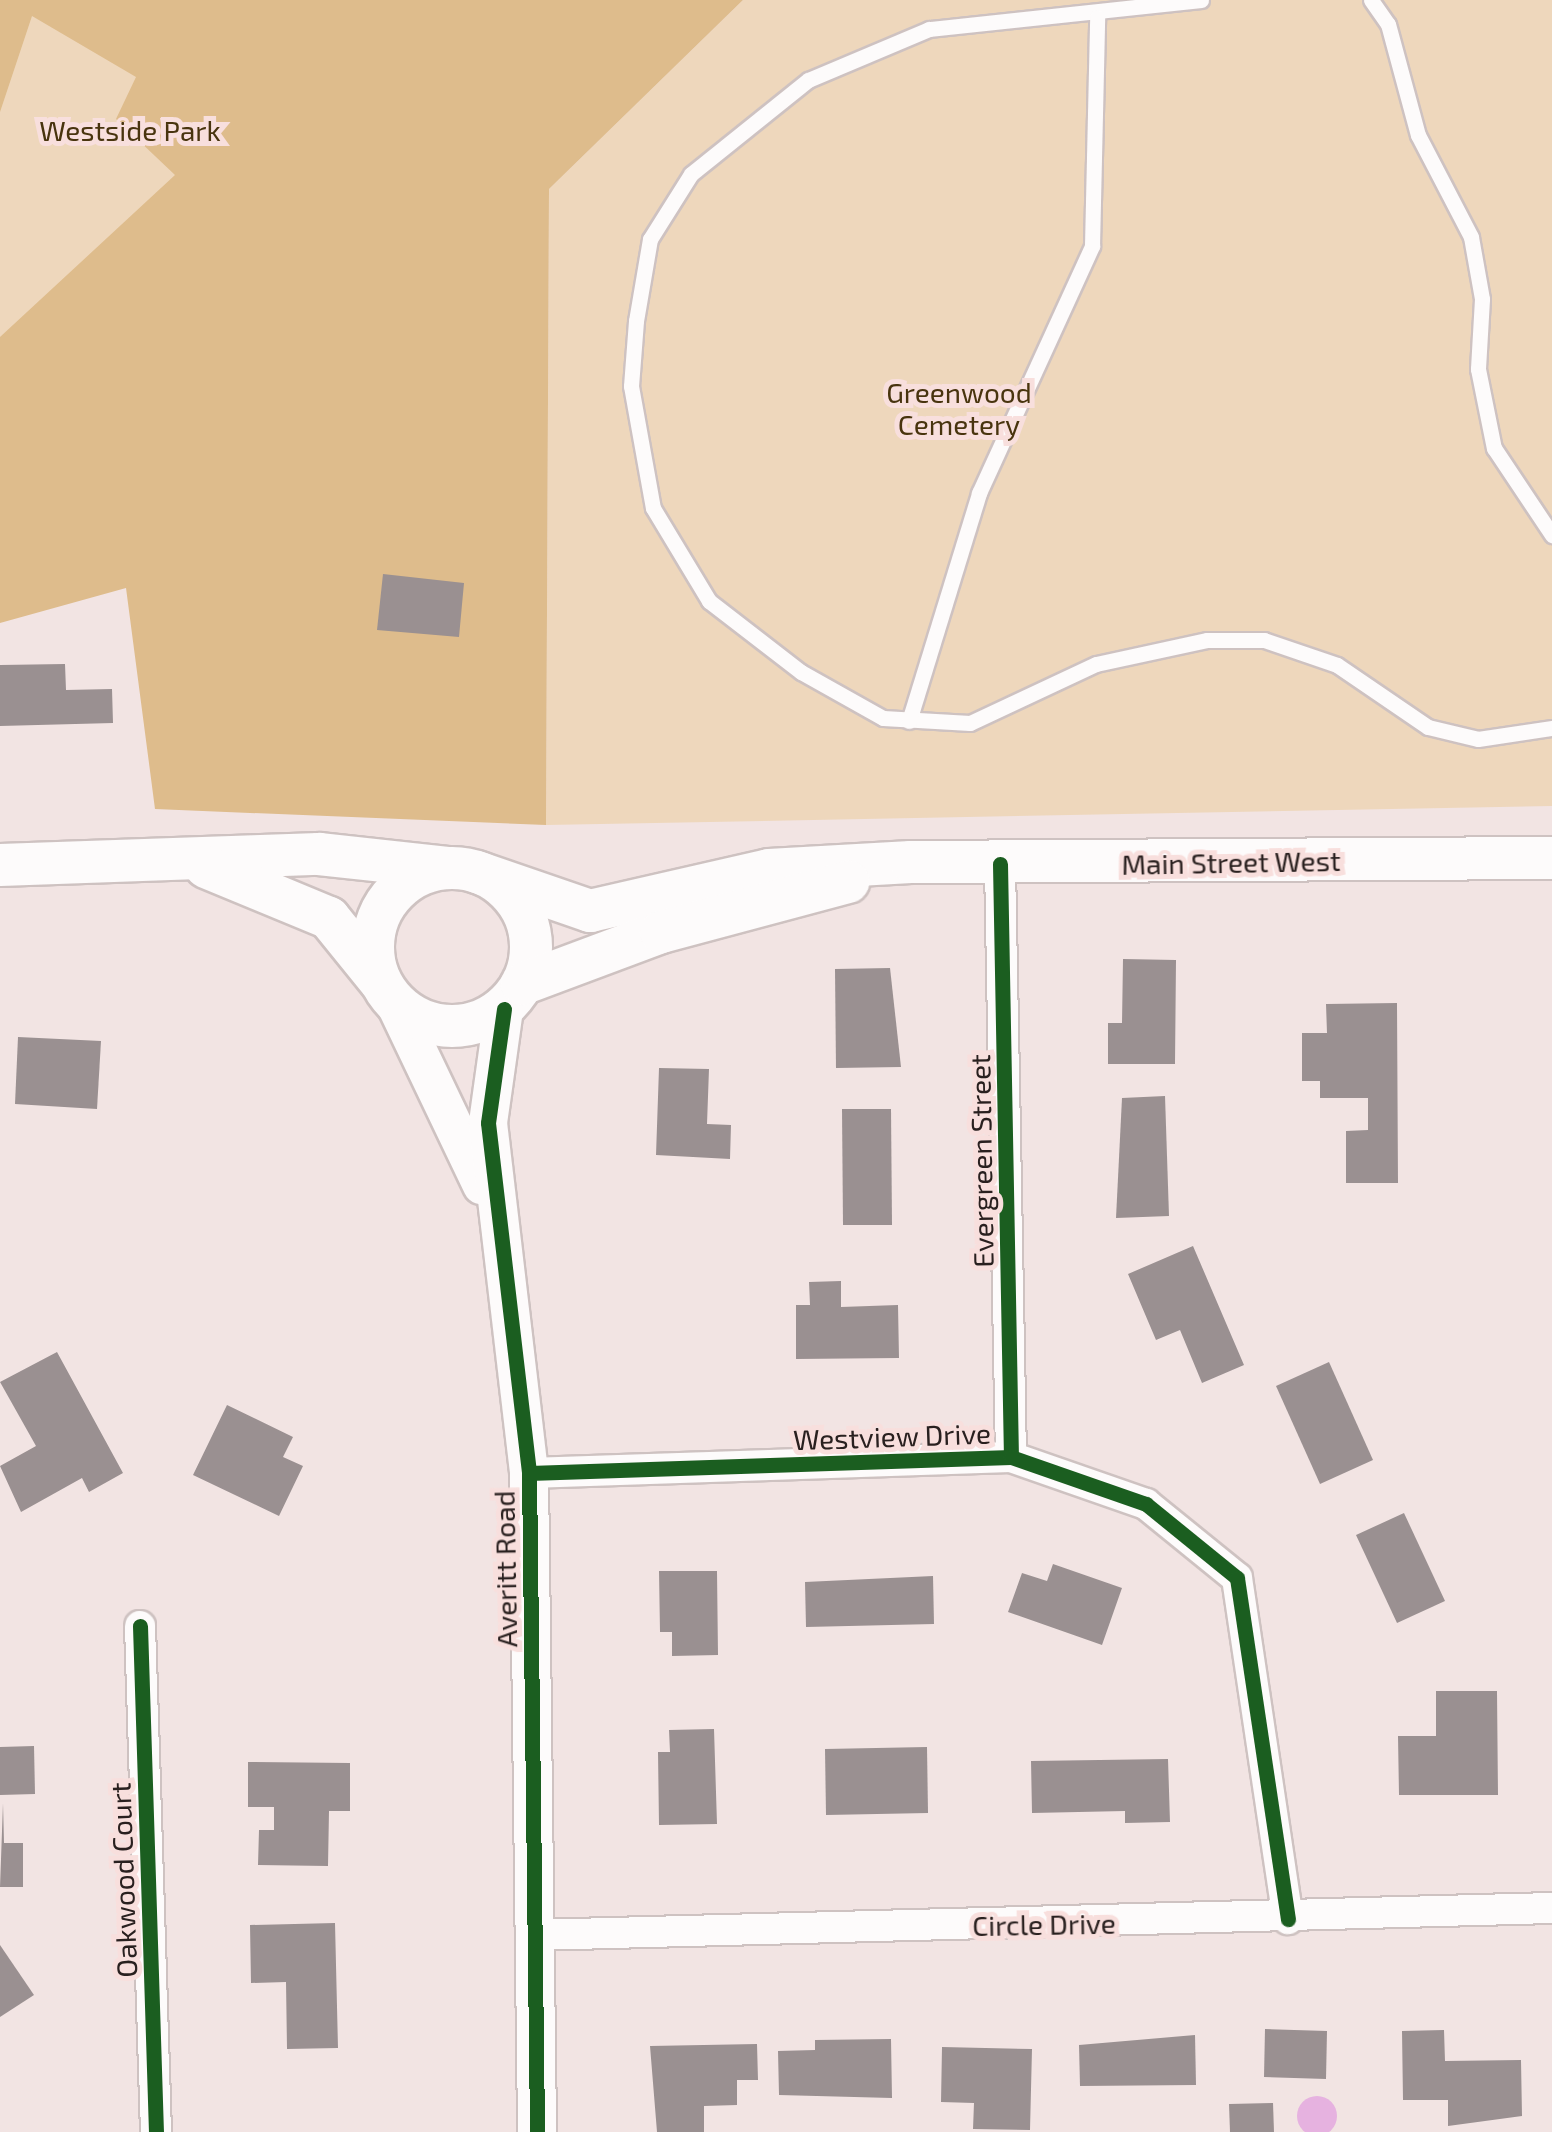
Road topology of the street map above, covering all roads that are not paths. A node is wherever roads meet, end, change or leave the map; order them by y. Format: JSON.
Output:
{"nodes":[{"id":1,"x":1201,"y":0,"type":"edge"},
{"id":2,"x":1371,"y":0,"type":"edge"},
{"id":3,"x":1097,"y":17,"type":"junction"},
{"id":4,"x":1552,"y":536,"type":"edge"},
{"id":5,"x":909,"y":721,"type":"junction"},
{"id":6,"x":1552,"y":728,"type":"edge"},
{"id":7,"x":1552,"y":858,"type":"edge"},
{"id":8,"x":911,"y":862,"type":"junction"},
{"id":9,"x":197,"y":863,"type":"junction"},
{"id":10,"x":1000,"y":864,"type":"junction"},
{"id":11,"x":0,"y":865,"type":"edge"},
{"id":12,"x":462,"y":870,"type":"junction"},
{"id":13,"x":387,"y":992,"type":"junction"},
{"id":14,"x":513,"y":997,"type":"junction"},
{"id":15,"x":494,"y":1216,"type":"junction"},
{"id":16,"x":1012,"y":1457,"type":"junction"},
{"id":17,"x":529,"y":1473,"type":"junction"},
{"id":18,"x":140,"y":1626,"type":"dead end"},
{"id":19,"x":1552,"y":1908,"type":"edge"},
{"id":20,"x":1288,"y":1919,"type":"junction"},
{"id":21,"x":535,"y":1935,"type":"junction"},
{"id":22,"x":156,"y":2132,"type":"edge"},
{"id":23,"x":537,"y":2132,"type":"edge"}],
"edges":[{"from":1,"to":3,"type":"lane"},
{"from":2,"to":4,"type":"lane"},
{"from":3,"to":5,"type":"lane"},
{"from":3,"to":5,"type":"lane"},
{"from":5,"to":6,"type":"lane"},
{"from":7,"to":10,"type":"main road","name":"Main Street West"},
{"from":8,"to":10,"type":"main road","name":"Main Street West"},
{"from":8,"to":12,"type":"main road","name":"Main Street West"},
{"from":8,"to":14,"type":"main road","name":"Main Street West"},
{"from":9,"to":11,"type":"main road","name":"Main Street West"},
{"from":9,"to":12,"type":"main road","name":"Main Street West"},
{"from":9,"to":13,"type":"main road","name":"Main Street West"},
{"from":10,"to":16,"type":"street","name":"Evergreen Street"},
{"from":12,"to":13,"type":"main road"},
{"from":12,"to":14,"type":"main road"},
{"from":13,"to":14,"type":"main road"},
{"from":13,"to":15,"type":"street","name":"Averitt Road"},
{"from":14,"to":15,"type":"street","name":"Averitt Road"},
{"from":15,"to":17,"type":"street","name":"Averitt Road"},
{"from":16,"to":17,"type":"street","name":"Westview Drive"},
{"from":16,"to":20,"type":"street","name":"Westview Drive"},
{"from":17,"to":21,"type":"street","name":"Averitt Road"},
{"from":18,"to":22,"type":"street","name":"Oakwood Court"},
{"from":19,"to":20,"type":"street","name":"Circle Drive"},
{"from":20,"to":21,"type":"street","name":"Circle Drive"},
{"from":21,"to":23,"type":"street","name":"Averitt Road"}]}
